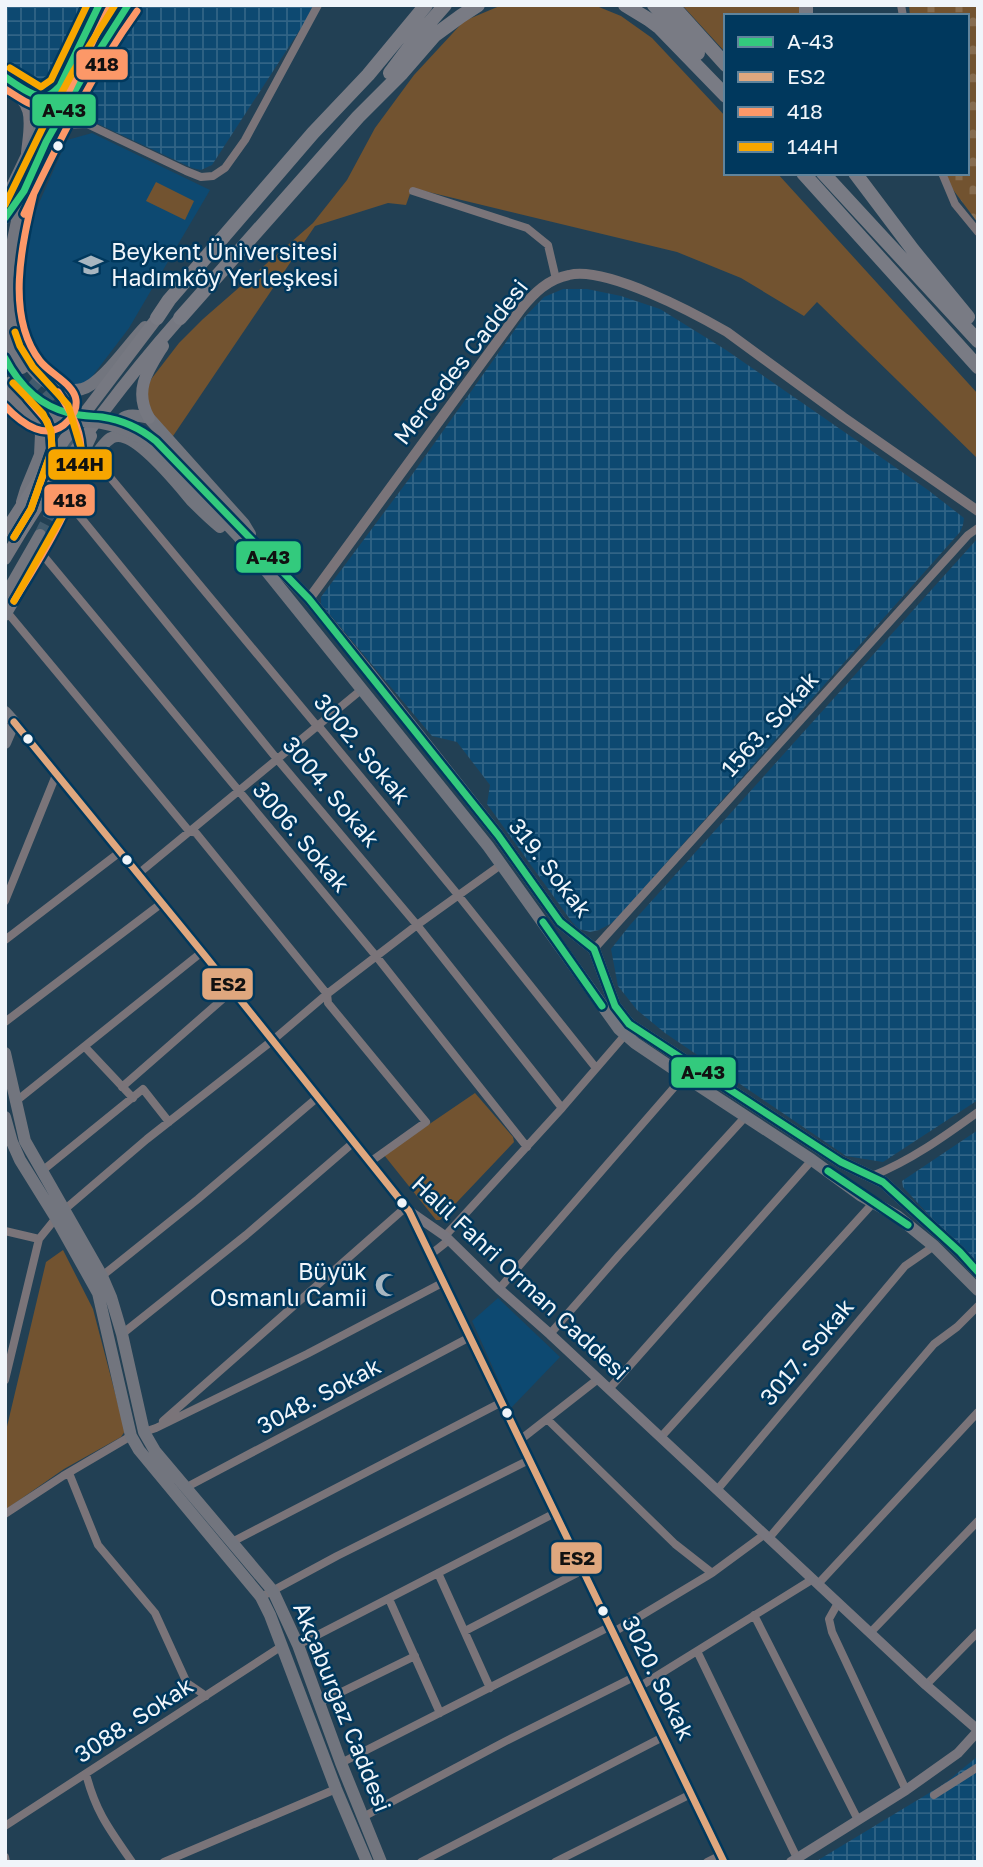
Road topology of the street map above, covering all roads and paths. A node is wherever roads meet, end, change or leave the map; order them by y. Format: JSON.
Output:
{"nodes":[{"id":1,"x":99,"y":5,"type":"edge"},
{"id":2,"x":128,"y":5,"type":"edge"},
{"id":3,"x":318,"y":5,"type":"edge"},
{"id":4,"x":414,"y":5,"type":"edge"},
{"id":5,"x":426,"y":5,"type":"edge"},
{"id":6,"x":445,"y":5,"type":"edge"},
{"id":7,"x":478,"y":5,"type":"edge"},
{"id":8,"x":625,"y":5,"type":"edge"},
{"id":9,"x":654,"y":5,"type":"edge"},
{"id":10,"x":671,"y":5,"type":"edge"},
{"id":11,"x":92,"y":60,"type":"junction"},
{"id":12,"x":724,"y":63,"type":"edge"},
{"id":13,"x":368,"y":75,"type":"junction"},
{"id":14,"x":5,"y":77,"type":"edge"},
{"id":15,"x":724,"y":82,"type":"edge"},
{"id":16,"x":5,"y":86,"type":"edge"},
{"id":17,"x":60,"y":86,"type":"junction"},
{"id":18,"x":724,"y":94,"type":"edge"},
{"id":19,"x":34,"y":95,"type":"junction"},
{"id":20,"x":25,"y":104,"type":"junction"},
{"id":21,"x":358,"y":117,"type":"junction"},
{"id":22,"x":87,"y":124,"type":"junction"},
{"id":23,"x":46,"y":142,"type":"junction"},
{"id":24,"x":26,"y":156,"type":"junction"},
{"id":25,"x":805,"y":175,"type":"edge"},
{"id":26,"x":825,"y":175,"type":"edge"},
{"id":27,"x":857,"y":175,"type":"edge"},
{"id":28,"x":943,"y":175,"type":"edge"},
{"id":29,"x":24,"y":191,"type":"junction"},
{"id":30,"x":413,"y":191,"type":"dead end"},
{"id":31,"x":5,"y":201,"type":"edge"},
{"id":32,"x":5,"y":218,"type":"edge"},
{"id":33,"x":978,"y":232,"type":"edge"},
{"id":34,"x":5,"y":237,"type":"edge"},
{"id":35,"x":556,"y":279,"type":"junction"},
{"id":36,"x":157,"y":318,"type":"junction"},
{"id":37,"x":180,"y":318,"type":"junction"},
{"id":38,"x":978,"y":328,"type":"edge"},
{"id":39,"x":5,"y":336,"type":"edge"},
{"id":40,"x":978,"y":341,"type":"edge"},
{"id":41,"x":5,"y":358,"type":"edge"},
{"id":42,"x":978,"y":367,"type":"edge"},
{"id":43,"x":31,"y":380,"type":"tunnel mouth"},
{"id":44,"x":10,"y":381,"type":"edge"},
{"id":45,"x":50,"y":386,"type":"junction"},
{"id":46,"x":28,"y":415,"type":"junction"},
{"id":47,"x":149,"y":418,"type":"junction"},
{"id":48,"x":92,"y":426,"type":"junction"},
{"id":49,"x":121,"y":436,"type":"junction"},
{"id":50,"x":165,"y":454,"type":"junction"},
{"id":51,"x":94,"y":458,"type":"junction"},
{"id":52,"x":69,"y":503,"type":"junction"},
{"id":53,"x":22,"y":505,"type":"junction"},
{"id":54,"x":978,"y":511,"type":"edge"},
{"id":55,"x":57,"y":527,"type":"junction"},
{"id":56,"x":978,"y":528,"type":"edge"},
{"id":57,"x":5,"y":531,"type":"edge"},
{"id":58,"x":40,"y":535,"type":"tunnel mouth"},
{"id":59,"x":255,"y":543,"type":"junction"},
{"id":60,"x":42,"y":554,"type":"junction"},
{"id":61,"x":5,"y":559,"type":"edge"},
{"id":62,"x":258,"y":561,"type":"junction"},
{"id":63,"x":5,"y":596,"type":"edge"},
{"id":64,"x":309,"y":599,"type":"junction"},
{"id":65,"x":6,"y":613,"type":"edge"},
{"id":66,"x":361,"y":690,"type":"junction"},
{"id":67,"x":10,"y":717,"type":"edge"},
{"id":68,"x":317,"y":726,"type":"junction"},
{"id":69,"x":5,"y":743,"type":"edge"},
{"id":70,"x":277,"y":759,"type":"junction"},
{"id":71,"x":56,"y":775,"type":"junction"},
{"id":72,"x":237,"y":792,"type":"junction"},
{"id":73,"x":189,"y":831,"type":"junction"},
{"id":74,"x":120,"y":852,"type":"junction"},
{"id":75,"x":502,"y":864,"type":"junction"},
{"id":76,"x":138,"y":874,"type":"junction"},
{"id":77,"x":458,"y":895,"type":"junction"},
{"id":78,"x":5,"y":901,"type":"edge"},
{"id":79,"x":162,"y":903,"type":"junction"},
{"id":80,"x":417,"y":925,"type":"junction"},
{"id":81,"x":5,"y":940,"type":"edge"},
{"id":82,"x":583,"y":940,"type":"junction"},
{"id":83,"x":202,"y":952,"type":"junction"},
{"id":84,"x":595,"y":952,"type":"junction"},
{"id":85,"x":566,"y":955,"type":"junction"},
{"id":86,"x":376,"y":956,"type":"junction"},
{"id":87,"x":576,"y":968,"type":"junction"},
{"id":88,"x":233,"y":990,"type":"junction"},
{"id":89,"x":327,"y":994,"type":"junction"},
{"id":90,"x":5,"y":1022,"type":"edge"},
{"id":91,"x":625,"y":1035,"type":"junction"},
{"id":92,"x":273,"y":1040,"type":"junction"},
{"id":93,"x":85,"y":1047,"type":"junction"},
{"id":94,"x":5,"y":1053,"type":"edge"},
{"id":95,"x":596,"y":1068,"type":"junction"},
{"id":96,"x":684,"y":1076,"type":"junction"},
{"id":97,"x":122,"y":1087,"type":"junction"},
{"id":98,"x":318,"y":1097,"type":"junction"},
{"id":99,"x":133,"y":1098,"type":"junction"},
{"id":100,"x":15,"y":1102,"type":"junction"},
{"id":101,"x":562,"y":1108,"type":"junction"},
{"id":102,"x":978,"y":1112,"type":"edge"},
{"id":103,"x":746,"y":1116,"type":"junction"},
{"id":104,"x":5,"y":1117,"type":"edge"},
{"id":105,"x":169,"y":1122,"type":"junction"},
{"id":106,"x":354,"y":1142,"type":"junction"},
{"id":107,"x":527,"y":1147,"type":"junction"},
{"id":108,"x":812,"y":1160,"type":"junction"},
{"id":109,"x":370,"y":1161,"type":"junction"},
{"id":110,"x":894,"y":1167,"type":"junction"},
{"id":111,"x":42,"y":1171,"type":"junction"},
{"id":112,"x":872,"y":1176,"type":"junction"},
{"id":113,"x":889,"y":1186,"type":"junction"},
{"id":114,"x":860,"y":1195,"type":"junction"},
{"id":115,"x":874,"y":1202,"type":"junction"},
{"id":116,"x":408,"y":1209,"type":"junction"},
{"id":117,"x":60,"y":1214,"type":"junction"},
{"id":118,"x":5,"y":1231,"type":"edge"},
{"id":119,"x":447,"y":1238,"type":"junction"},
{"id":120,"x":39,"y":1239,"type":"junction"},
{"id":121,"x":934,"y":1247,"type":"junction"},
{"id":122,"x":430,"y":1255,"type":"junction"},
{"id":123,"x":978,"y":1272,"type":"edge"},
{"id":124,"x":102,"y":1276,"type":"junction"},
{"id":125,"x":444,"y":1282,"type":"junction"},
{"id":126,"x":499,"y":1289,"type":"junction"},
{"id":127,"x":978,"y":1290,"type":"edge"},
{"id":128,"x":978,"y":1307,"type":"edge"},
{"id":129,"x":122,"y":1334,"type":"junction"},
{"id":130,"x":551,"y":1334,"type":"junction"},
{"id":131,"x":470,"y":1336,"type":"junction"},
{"id":132,"x":598,"y":1379,"type":"junction"},
{"id":133,"x":5,"y":1380,"type":"edge"},
{"id":134,"x":609,"y":1389,"type":"junction"},
{"id":135,"x":502,"y":1402,"type":"junction"},
{"id":136,"x":978,"y":1412,"type":"edge"},
{"id":137,"x":547,"y":1419,"type":"junction"},
{"id":138,"x":144,"y":1432,"type":"junction"},
{"id":139,"x":661,"y":1437,"type":"junction"},
{"id":140,"x":520,"y":1440,"type":"junction"},
{"id":141,"x":529,"y":1460,"type":"junction"},
{"id":142,"x":69,"y":1473,"type":"junction"},
{"id":143,"x":185,"y":1488,"type":"junction"},
{"id":144,"x":717,"y":1490,"type":"junction"},
{"id":145,"x":555,"y":1513,"type":"junction"},
{"id":146,"x":5,"y":1514,"type":"edge"},
{"id":147,"x":978,"y":1521,"type":"edge"},
{"id":148,"x":767,"y":1536,"type":"junction"},
{"id":149,"x":232,"y":1542,"type":"junction"},
{"id":150,"x":583,"y":1570,"type":"junction"},
{"id":151,"x":438,"y":1573,"type":"junction"},
{"id":152,"x":712,"y":1573,"type":"junction"},
{"id":153,"x":815,"y":1581,"type":"junction"},
{"id":154,"x":267,"y":1594,"type":"junction"},
{"id":155,"x":389,"y":1599,"type":"junction"},
{"id":156,"x":838,"y":1603,"type":"junction"},
{"id":157,"x":754,"y":1615,"type":"junction"},
{"id":158,"x":611,"y":1630,"type":"junction"},
{"id":159,"x":465,"y":1631,"type":"junction"},
{"id":160,"x":978,"y":1632,"type":"edge"},
{"id":161,"x":870,"y":1633,"type":"junction"},
{"id":162,"x":298,"y":1645,"type":"junction"},
{"id":163,"x":282,"y":1646,"type":"junction"},
{"id":164,"x":697,"y":1651,"type":"junction"},
{"id":165,"x":415,"y":1656,"type":"junction"},
{"id":166,"x":637,"y":1682,"type":"junction"},
{"id":167,"x":926,"y":1685,"type":"junction"},
{"id":168,"x":490,"y":1688,"type":"junction"},
{"id":169,"x":206,"y":1696,"type":"junction"},
{"id":170,"x":319,"y":1703,"type":"junction"},
{"id":171,"x":440,"y":1713,"type":"junction"},
{"id":172,"x":978,"y":1731,"type":"edge"},
{"id":173,"x":663,"y":1737,"type":"junction"},
{"id":174,"x":341,"y":1763,"type":"junction"},
{"id":175,"x":978,"y":1767,"type":"edge"},
{"id":176,"x":86,"y":1774,"type":"junction"},
{"id":177,"x":336,"y":1789,"type":"junction"},
{"id":178,"x":906,"y":1790,"type":"junction"},
{"id":179,"x":691,"y":1794,"type":"junction"},
{"id":180,"x":934,"y":1794,"type":"dead end"},
{"id":181,"x":363,"y":1817,"type":"junction"},
{"id":182,"x":858,"y":1821,"type":"junction"},
{"id":183,"x":5,"y":1826,"type":"edge"},
{"id":184,"x":722,"y":1858,"type":"edge"},
{"id":185,"x":794,"y":1860,"type":"edge"},
{"id":186,"x":132,"y":1862,"type":"edge"},
{"id":187,"x":164,"y":1862,"type":"edge"},
{"id":188,"x":367,"y":1862,"type":"edge"},
{"id":189,"x":381,"y":1862,"type":"edge"},
{"id":190,"x":421,"y":1862,"type":"edge"},
{"id":191,"x":555,"y":1862,"type":"edge"},
{"id":192,"x":707,"y":1862,"type":"edge"}],
"edges":[{"from":1,"to":17,"type":"main road"},
{"from":2,"to":11,"type":"main road"},
{"from":3,"to":22,"type":"street"},
{"from":4,"to":13,"type":"highway"},
{"from":5,"to":13,"type":"highway"},
{"from":6,"to":21,"type":"highway"},
{"from":7,"to":21,"type":"highway"},
{"from":8,"to":18,"type":"highway"},
{"from":9,"to":15,"type":"highway"},
{"from":10,"to":12,"type":"highway"},
{"from":11,"to":22,"type":"street"},
{"from":11,"to":23,"type":"main road"},
{"from":13,"to":36,"type":"highway"},
{"from":14,"to":19,"type":"main road"},
{"from":16,"to":20,"type":"main road"},
{"from":17,"to":19,"type":"main road"},
{"from":17,"to":24,"type":"main road"},
{"from":19,"to":20,"type":"main road"},
{"from":20,"to":24,"type":"main road"},
{"from":21,"to":37,"type":"highway"},
{"from":22,"to":23,"type":"street"},
{"from":23,"to":29,"type":"main road"},
{"from":24,"to":31,"type":"main road"},
{"from":25,"to":42,"type":"highway"},
{"from":26,"to":40,"type":"highway"},
{"from":27,"to":38,"type":"highway"},
{"from":28,"to":33,"type":"street"},
{"from":29,"to":32,"type":"main road"},
{"from":29,"to":34,"type":"main road"},
{"from":29,"to":45,"type":"main road"},
{"from":30,"to":35,"type":"street"},
{"from":35,"to":54,"type":"street","name":"Mercedes Caddesi"},
{"from":35,"to":64,"type":"street","name":"Mercedes Caddesi"},
{"from":36,"to":45,"type":"main road"},
{"from":36,"to":53,"type":"highway"},
{"from":37,"to":47,"type":"highway"},
{"from":37,"to":48,"type":"highway"},
{"from":39,"to":43,"type":"main road"},
{"from":41,"to":44,"type":"main road"},
{"from":44,"to":46,"type":"main road"},
{"from":44,"to":50,"type":"main road"},
{"from":45,"to":46,"type":"main road"},
{"from":46,"to":53,"type":"main road"},
{"from":47,"to":49,"type":"main road"},
{"from":47,"to":59,"type":"main road"},
{"from":48,"to":55,"type":"highway"},
{"from":48,"to":61,"type":"highway"},
{"from":49,"to":51,"type":"main road"},
{"from":49,"to":62,"type":"main road"},
{"from":50,"to":59,"type":"main road","name":"319. Sokak"},
{"from":50,"to":62,"type":"main road","name":"319. Sokak"},
{"from":51,"to":52,"type":"main road"},
{"from":51,"to":68,"type":"street","name":"3002. Sokak"},
{"from":52,"to":55,"type":"main road"},
{"from":52,"to":70,"type":"street","name":"3004. Sokak"},
{"from":53,"to":57,"type":"highway"},
{"from":55,"to":60,"type":"highway"},
{"from":56,"to":84,"type":"street","name":"1563. Sokak"},
{"from":58,"to":63,"type":"main road"},
{"from":59,"to":64,"type":"main road","name":"319. Sokak"},
{"from":60,"to":65,"type":"highway"},
{"from":60,"to":72,"type":"street","name":"3006. Sokak"},
{"from":62,"to":66,"type":"main road","name":"319. Sokak"},
{"from":64,"to":82,"type":"main road","name":"319. Sokak"},
{"from":65,"to":73,"type":"street"},
{"from":66,"to":68,"type":"street"},
{"from":66,"to":75,"type":"main road","name":"319. Sokak"},
{"from":67,"to":69,"type":"main road"},
{"from":67,"to":71,"type":"main road","name":"Halil Fahri Orman Caddesi"},
{"from":68,"to":70,"type":"street"},
{"from":68,"to":77,"type":"street","name":"3002. Sokak"},
{"from":70,"to":72,"type":"street"},
{"from":70,"to":80,"type":"street","name":"3004. Sokak"},
{"from":71,"to":74,"type":"main road","name":"Halil Fahri Orman Caddesi"},
{"from":71,"to":78,"type":"street"},
{"from":72,"to":73,"type":"street"},
{"from":72,"to":86,"type":"street","name":"3006. Sokak"},
{"from":73,"to":76,"type":"street"},
{"from":73,"to":89,"type":"street"},
{"from":74,"to":76,"type":"main road","name":"Halil Fahri Orman Caddesi"},
{"from":74,"to":81,"type":"street"},
{"from":75,"to":77,"type":"street"},
{"from":75,"to":85,"type":"main road","name":"319. Sokak"},
{"from":76,"to":79,"type":"main road","name":"Halil Fahri Orman Caddesi"},
{"from":77,"to":80,"type":"street"},
{"from":77,"to":95,"type":"street","name":"3002. Sokak"},
{"from":79,"to":83,"type":"main road","name":"Halil Fahri Orman Caddesi"},
{"from":79,"to":90,"type":"street"},
{"from":80,"to":86,"type":"street"},
{"from":80,"to":101,"type":"street","name":"3004. Sokak"},
{"from":82,"to":84,"type":"main road","name":"319. Sokak"},
{"from":82,"to":85,"type":"main road"},
{"from":83,"to":88,"type":"main road","name":"Halil Fahri Orman Caddesi"},
{"from":83,"to":93,"type":"street"},
{"from":84,"to":87,"type":"main road"},
{"from":84,"to":112,"type":"main road"},
{"from":85,"to":87,"type":"main road","name":"319. Sokak"},
{"from":86,"to":89,"type":"street"},
{"from":86,"to":107,"type":"street","name":"3006. Sokak"},
{"from":87,"to":91,"type":"main road","name":"319. Sokak"},
{"from":88,"to":92,"type":"main road","name":"Halil Fahri Orman Caddesi"},
{"from":88,"to":97,"type":"street"},
{"from":89,"to":92,"type":"street"},
{"from":89,"to":109,"type":"street"},
{"from":91,"to":95,"type":"street"},
{"from":91,"to":96,"type":"main road","name":"319. Sokak"},
{"from":92,"to":98,"type":"main road","name":"Halil Fahri Orman Caddesi"},
{"from":92,"to":105,"type":"street"},
{"from":93,"to":97,"type":"street"},
{"from":93,"to":100,"type":"street"},
{"from":94,"to":100,"type":"main road","name":"Akçaburgaz Caddesi"},
{"from":95,"to":101,"type":"street"},
{"from":96,"to":103,"type":"main road","name":"319. Sokak"},
{"from":96,"to":126,"type":"street"},
{"from":97,"to":99,"type":"street"},
{"from":98,"to":106,"type":"main road","name":"Halil Fahri Orman Caddesi"},
{"from":98,"to":124,"type":"street"},
{"from":99,"to":105,"type":"street"},
{"from":99,"to":111,"type":"street"},
{"from":100,"to":111,"type":"main road","name":"Akçaburgaz Caddesi"},
{"from":101,"to":107,"type":"street"},
{"from":102,"to":110,"type":"street"},
{"from":103,"to":108,"type":"main road","name":"319. Sokak"},
{"from":103,"to":130,"type":"street"},
{"from":104,"to":117,"type":"main road","name":"Akçaburgaz Caddesi"},
{"from":105,"to":117,"type":"street"},
{"from":106,"to":109,"type":"main road","name":"Halil Fahri Orman Caddesi"},
{"from":106,"to":129,"type":"street"},
{"from":107,"to":119,"type":"street"},
{"from":108,"to":114,"type":"main road","name":"319. Sokak"},
{"from":108,"to":134,"type":"street"},
{"from":109,"to":116,"type":"main road","name":"Halil Fahri Orman Caddesi"},
{"from":110,"to":112,"type":"street"},
{"from":110,"to":113,"type":"street"},
{"from":111,"to":117,"type":"main road","name":"Akçaburgaz Caddesi"},
{"from":112,"to":113,"type":"main road"},
{"from":112,"to":114,"type":"main road"},
{"from":113,"to":115,"type":"main road"},
{"from":113,"to":123,"type":"main road"},
{"from":114,"to":115,"type":"main road","name":"319. Sokak"},
{"from":115,"to":121,"type":"main road","name":"319. Sokak"},
{"from":115,"to":139,"type":"street"},
{"from":116,"to":119,"type":"main road","name":"Halil Fahri Orman Caddesi"},
{"from":116,"to":122,"type":"main road","name":"3020. Sokak"},
{"from":116,"to":138,"type":"street"},
{"from":117,"to":120,"type":"street"},
{"from":117,"to":124,"type":"main road","name":"Akçaburgaz Caddesi"},
{"from":117,"to":138,"type":"main road","name":"Akçaburgaz Caddesi"},
{"from":118,"to":120,"type":"street"},
{"from":119,"to":122,"type":"street"},
{"from":119,"to":126,"type":"main road","name":"Halil Fahri Orman Caddesi"},
{"from":120,"to":133,"type":"street"},
{"from":121,"to":127,"type":"main road","name":"319. Sokak"},
{"from":121,"to":144,"type":"street","name":"3017. Sokak"},
{"from":122,"to":125,"type":"main road","name":"3020. Sokak"},
{"from":124,"to":129,"type":"main road","name":"Akçaburgaz Caddesi"},
{"from":125,"to":131,"type":"main road","name":"3020. Sokak"},
{"from":125,"to":138,"type":"street"},
{"from":126,"to":130,"type":"main road","name":"Halil Fahri Orman Caddesi"},
{"from":128,"to":148,"type":"street"},
{"from":129,"to":138,"type":"main road","name":"Akçaburgaz Caddesi"},
{"from":130,"to":132,"type":"main road","name":"Halil Fahri Orman Caddesi"},
{"from":131,"to":135,"type":"main road","name":"3020. Sokak"},
{"from":131,"to":143,"type":"street","name":"3048. Sokak"},
{"from":132,"to":134,"type":"main road","name":"Halil Fahri Orman Caddesi"},
{"from":132,"to":137,"type":"street"},
{"from":134,"to":139,"type":"main road","name":"Halil Fahri Orman Caddesi"},
{"from":135,"to":140,"type":"main road","name":"3020. Sokak"},
{"from":135,"to":149,"type":"street"},
{"from":136,"to":153,"type":"street"},
{"from":137,"to":140,"type":"street"},
{"from":137,"to":152,"type":"street"},
{"from":138,"to":142,"type":"street"},
{"from":138,"to":143,"type":"main road","name":"Akçaburgaz Caddesi"},
{"from":138,"to":154,"type":"main road","name":"Akçaburgaz Caddesi"},
{"from":139,"to":144,"type":"main road","name":"Halil Fahri Orman Caddesi"},
{"from":140,"to":141,"type":"main road","name":"3020. Sokak"},
{"from":141,"to":145,"type":"main road","name":"3020. Sokak"},
{"from":141,"to":154,"type":"street"},
{"from":142,"to":146,"type":"street"},
{"from":142,"to":169,"type":"street"},
{"from":143,"to":149,"type":"main road","name":"Akçaburgaz Caddesi"},
{"from":144,"to":148,"type":"main road","name":"Halil Fahri Orman Caddesi"},
{"from":145,"to":150,"type":"main road","name":"3020. Sokak"},
{"from":145,"to":151,"type":"street"},
{"from":147,"to":161,"type":"street"},
{"from":148,"to":152,"type":"street"},
{"from":148,"to":153,"type":"main road","name":"Halil Fahri Orman Caddesi"},
{"from":149,"to":154,"type":"main road","name":"Akçaburgaz Caddesi"},
{"from":150,"to":158,"type":"main road","name":"3020. Sokak"},
{"from":150,"to":159,"type":"street"},
{"from":151,"to":155,"type":"street"},
{"from":151,"to":159,"type":"street"},
{"from":152,"to":158,"type":"street"},
{"from":153,"to":156,"type":"main road","name":"Halil Fahri Orman Caddesi"},
{"from":153,"to":157,"type":"street"},
{"from":154,"to":162,"type":"main road","name":"Akçaburgaz Caddesi"},
{"from":154,"to":163,"type":"main road","name":"Akçaburgaz Caddesi"},
{"from":155,"to":162,"type":"street"},
{"from":155,"to":165,"type":"street"},
{"from":156,"to":161,"type":"main road","name":"Halil Fahri Orman Caddesi"},
{"from":156,"to":178,"type":"street"},
{"from":157,"to":164,"type":"street"},
{"from":157,"to":182,"type":"street"},
{"from":158,"to":166,"type":"main road","name":"3020. Sokak"},
{"from":158,"to":168,"type":"street"},
{"from":159,"to":168,"type":"street"},
{"from":160,"to":167,"type":"street"},
{"from":161,"to":167,"type":"main road","name":"Halil Fahri Orman Caddesi"},
{"from":162,"to":170,"type":"main road","name":"Akçaburgaz Caddesi"},
{"from":163,"to":169,"type":"street","name":"3088. Sokak"},
{"from":163,"to":177,"type":"main road","name":"Akçaburgaz Caddesi"},
{"from":164,"to":166,"type":"street"},
{"from":164,"to":185,"type":"street"},
{"from":165,"to":170,"type":"street"},
{"from":165,"to":171,"type":"street"},
{"from":166,"to":173,"type":"main road","name":"3020. Sokak"},
{"from":166,"to":181,"type":"street"},
{"from":167,"to":172,"type":"main road","name":"Halil Fahri Orman Caddesi"},
{"from":168,"to":171,"type":"street"},
{"from":169,"to":176,"type":"street","name":"3088. Sokak"},
{"from":170,"to":174,"type":"main road","name":"Akçaburgaz Caddesi"},
{"from":171,"to":174,"type":"street"},
{"from":172,"to":178,"type":"main road"},
{"from":173,"to":179,"type":"main road","name":"3020. Sokak"},
{"from":173,"to":190,"type":"street"},
{"from":174,"to":181,"type":"main road","name":"Akçaburgaz Caddesi"},
{"from":175,"to":180,"type":"street"},
{"from":176,"to":183,"type":"street","name":"3088. Sokak"},
{"from":176,"to":186,"type":"street"},
{"from":177,"to":187,"type":"street"},
{"from":177,"to":188,"type":"main road","name":"Akçaburgaz Caddesi"},
{"from":178,"to":182,"type":"main road"},
{"from":179,"to":184,"type":"main road","name":"3020. Sokak"},
{"from":179,"to":191,"type":"street"},
{"from":181,"to":189,"type":"main road","name":"Akçaburgaz Caddesi"},
{"from":182,"to":185,"type":"main road"},
{"from":184,"to":192,"type":"street"}]}
